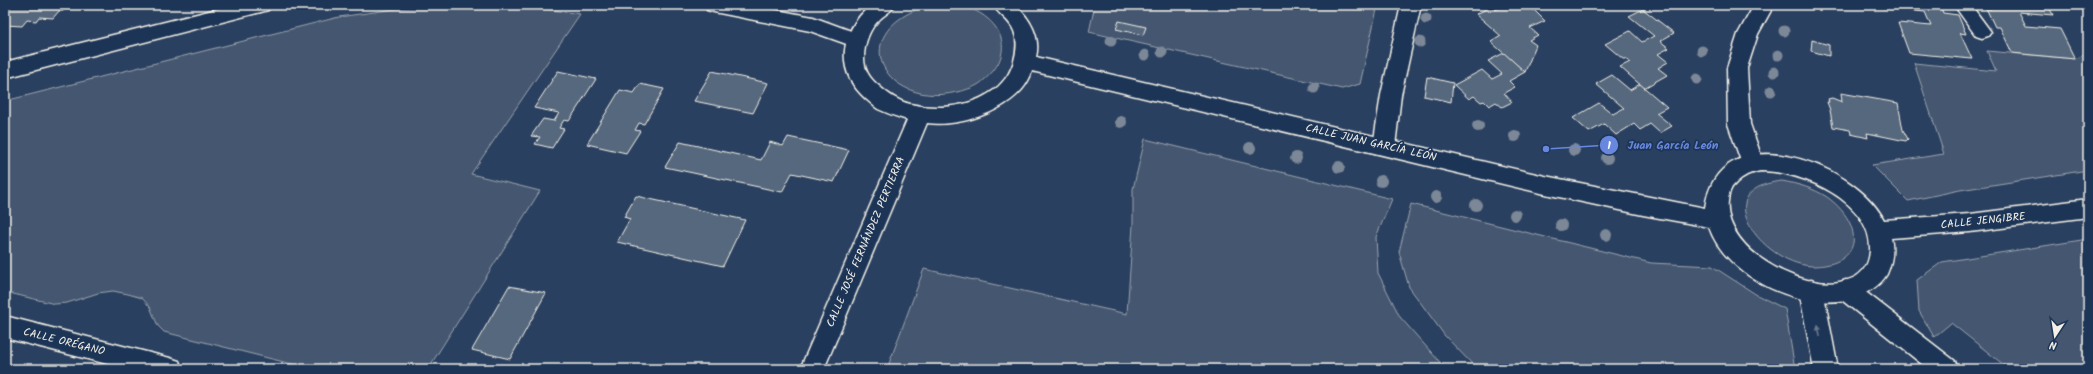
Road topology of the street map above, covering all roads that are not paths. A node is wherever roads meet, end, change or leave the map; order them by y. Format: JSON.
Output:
{"nodes":[{"id":1,"x":261,"y":5,"type":"edge"},
{"id":2,"x":714,"y":5,"type":"edge"},
{"id":3,"x":884,"y":5,"type":"edge"},
{"id":4,"x":1003,"y":5,"type":"edge"},
{"id":5,"x":1411,"y":5,"type":"edge"},
{"id":6,"x":1764,"y":5,"type":"edge"},
{"id":7,"x":1962,"y":5,"type":"edge"},
{"id":8,"x":1982,"y":32,"type":"dead end"},
{"id":9,"x":855,"y":40,"type":"junction"},
{"id":10,"x":1026,"y":62,"type":"junction"},
{"id":11,"x":5,"y":70,"type":"edge"},
{"id":12,"x":919,"y":116,"type":"junction"},
{"id":13,"x":1384,"y":146,"type":"junction"},
{"id":14,"x":1753,"y":164,"type":"junction"},
{"id":15,"x":2088,"y":208,"type":"edge"},
{"id":16,"x":1717,"y":219,"type":"junction"},
{"id":17,"x":1879,"y":230,"type":"junction"},
{"id":18,"x":1811,"y":290,"type":"junction"},
{"id":19,"x":1846,"y":290,"type":"junction"},
{"id":20,"x":5,"y":327,"type":"edge"},
{"id":21,"x":170,"y":369,"type":"edge"},
{"id":22,"x":812,"y":369,"type":"edge"},
{"id":23,"x":1826,"y":369,"type":"edge"},
{"id":24,"x":1946,"y":369,"type":"edge"}],
"edges":[{"from":1,"to":11,"type":"main road"},
{"from":2,"to":9,"type":"main road"},
{"from":3,"to":9,"type":"main road"},
{"from":4,"to":10,"type":"main road"},
{"from":5,"to":13,"type":"main road"},
{"from":6,"to":14,"type":"main road"},
{"from":7,"to":8,"type":"lane"},
{"from":9,"to":12,"type":"main road"},
{"from":10,"to":12,"type":"main road"},
{"from":10,"to":13,"type":"main road","name":"CALLE JUAN GARCÍA LEÓN"},
{"from":12,"to":22,"type":"main road","name":"CALLE JOSÉ FERNÁNDEZ PERTIERRA"},
{"from":13,"to":16,"type":"main road","name":"CALLE JUAN GARCÍA LEÓN"},
{"from":14,"to":16,"type":"main road"},
{"from":14,"to":17,"type":"main road"},
{"from":15,"to":17,"type":"main road","name":"CALLE JENGIBRE"},
{"from":16,"to":18,"type":"main road"},
{"from":17,"to":19,"type":"main road"},
{"from":18,"to":19,"type":"main road"},
{"from":23,"to":18,"type":"main road","one_way":true},
{"from":19,"to":24,"type":"main road"},
{"from":20,"to":21,"type":"main road","name":"CALLE ORÉGANO"}]}
